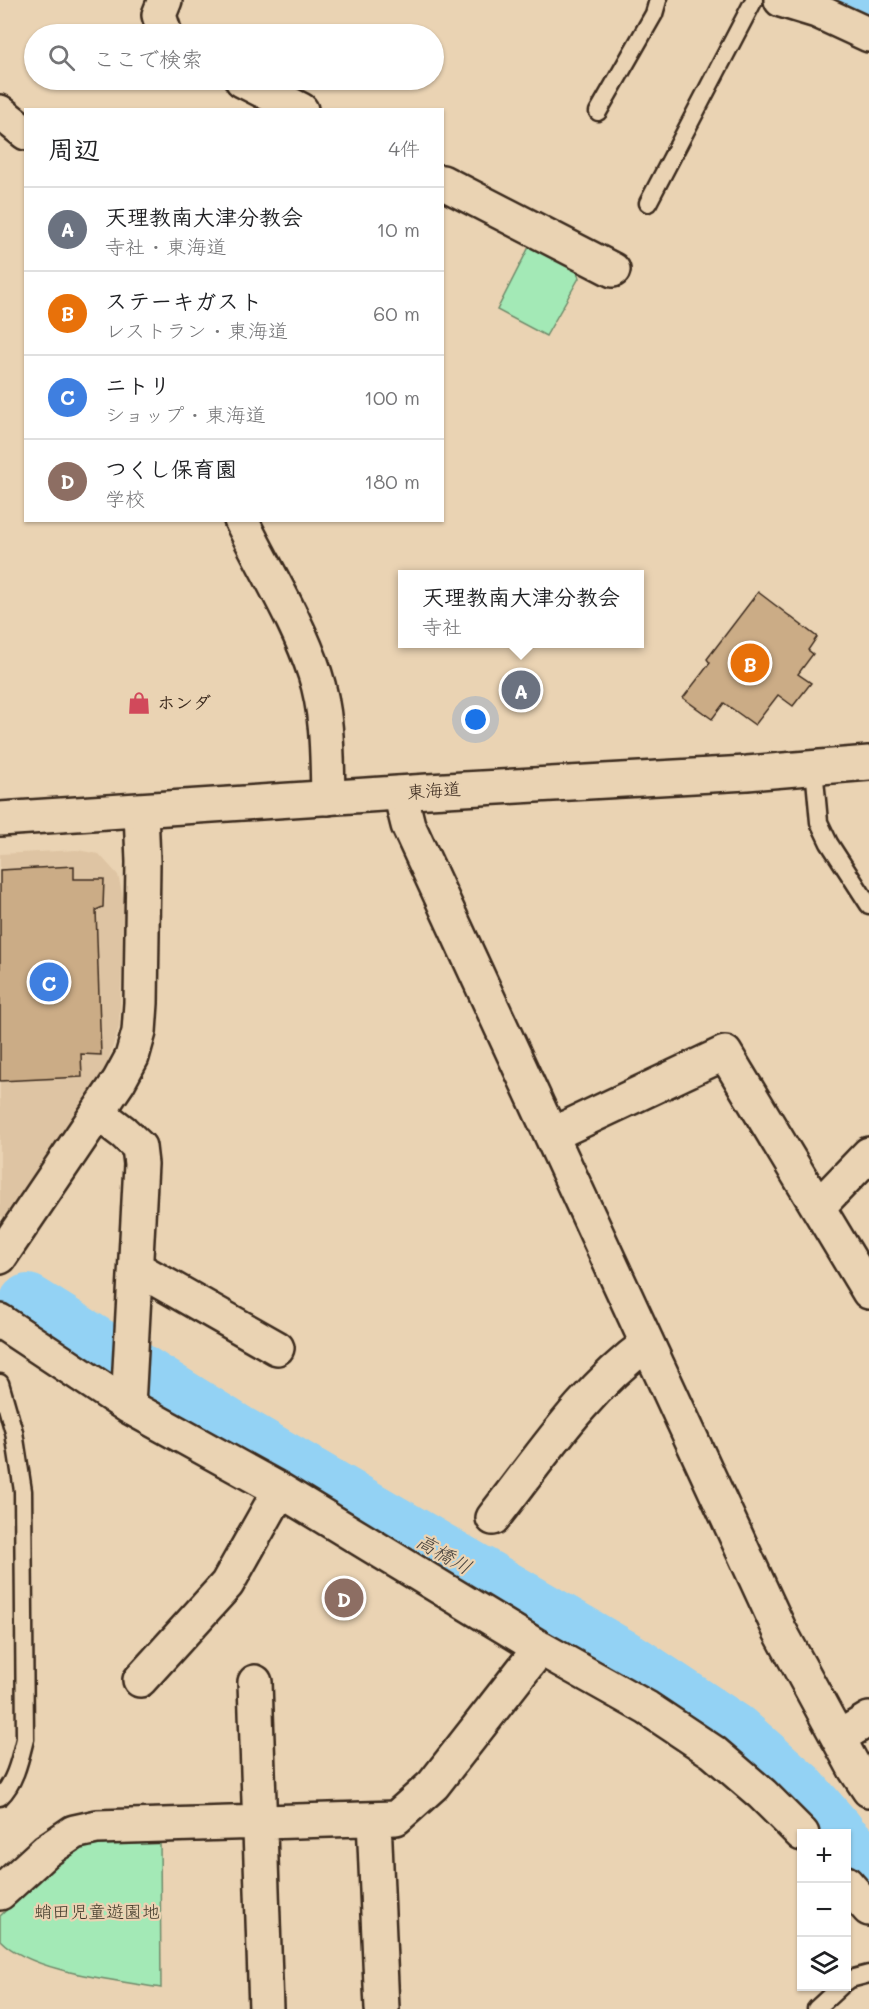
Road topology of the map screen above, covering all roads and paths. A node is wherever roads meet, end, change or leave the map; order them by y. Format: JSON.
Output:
{"nodes":[{"id":1,"x":165,"y":0,"type":"edge"},
{"id":2,"x":658,"y":0,"type":"edge"},
{"id":3,"x":754,"y":0,"type":"edge"},
{"id":4,"x":781,"y":0,"type":"edge"},
{"id":5,"x":162,"y":24,"type":"edge"},
{"id":6,"x":869,"y":35,"type":"edge"},
{"id":7,"x":262,"y":90,"type":"edge"},
{"id":8,"x":297,"y":108,"type":"edge"},
{"id":9,"x":0,"y":112,"type":"edge"},
{"id":10,"x":598,"y":112,"type":"dead end"},
{"id":11,"x":24,"y":131,"type":"edge"},
{"id":12,"x":444,"y":183,"type":"edge"},
{"id":13,"x":648,"y":202,"type":"dead end"},
{"id":14,"x":613,"y":270,"type":"dead end"},
{"id":15,"x":242,"y":522,"type":"edge"},
{"id":16,"x":869,"y":763,"type":"edge"},
{"id":17,"x":814,"y":768,"type":"junction"},
{"id":18,"x":399,"y":793,"type":"junction"},
{"id":19,"x":328,"y":798,"type":"junction"},
{"id":20,"x":141,"y":810,"type":"junction"},
{"id":21,"x":0,"y":819,"type":"edge"},
{"id":22,"x":869,"y":905,"type":"edge"},
{"id":23,"x":98,"y":1113,"type":"junction"},
{"id":24,"x":551,"y":1135,"type":"junction"},
{"id":25,"x":869,"y":1154,"type":"edge"},
{"id":26,"x":818,"y":1207,"type":"junction"},
{"id":27,"x":0,"y":1257,"type":"edge"},
{"id":28,"x":136,"y":1268,"type":"junction"},
{"id":29,"x":869,"y":1292,"type":"edge"},
{"id":30,"x":0,"y":1321,"type":"edge"},
{"id":31,"x":647,"y":1344,"type":"junction"},
{"id":32,"x":277,"y":1348,"type":"dead end"},
{"id":33,"x":0,"y":1383,"type":"edge"},
{"id":34,"x":128,"y":1397,"type":"junction"},
{"id":35,"x":280,"y":1490,"type":"junction"},
{"id":36,"x":493,"y":1518,"type":"dead end"},
{"id":37,"x":540,"y":1648,"type":"junction"},
{"id":38,"x":140,"y":1680,"type":"dead end"},
{"id":39,"x":255,"y":1682,"type":"dead end"},
{"id":40,"x":869,"y":1719,"type":"edge"},
{"id":41,"x":838,"y":1738,"type":"junction"},
{"id":42,"x":869,"y":1790,"type":"edge"},
{"id":43,"x":0,"y":1797,"type":"edge"},
{"id":44,"x":375,"y":1819,"type":"junction"},
{"id":45,"x":260,"y":1822,"type":"junction"},
{"id":46,"x":798,"y":1829,"type":"edge"},
{"id":47,"x":851,"y":1889,"type":"edge"},
{"id":48,"x":0,"y":1893,"type":"edge"},
{"id":49,"x":869,"y":1909,"type":"edge"},
{"id":50,"x":869,"y":1974,"type":"edge"},
{"id":51,"x":851,"y":1979,"type":"edge"},
{"id":52,"x":836,"y":1991,"type":"edge"},
{"id":53,"x":267,"y":2009,"type":"edge"},
{"id":54,"x":382,"y":2009,"type":"edge"},
{"id":55,"x":816,"y":2009,"type":"edge"}],
"edges":[{"from":1,"to":5,"type":"main road"},
{"from":2,"to":10,"type":"lane"},
{"from":3,"to":13,"type":"lane"},
{"from":4,"to":6,"type":"main road"},
{"from":7,"to":8,"type":"main road"},
{"from":9,"to":11,"type":"main road"},
{"from":12,"to":14,"type":"main road"},
{"from":15,"to":19,"type":"main road"},
{"from":16,"to":17,"type":"main road","name":"東海道"},
{"from":17,"to":18,"type":"main road","name":"東海道"},
{"from":17,"to":22,"type":"lane"},
{"from":18,"to":19,"type":"main road","name":"東海道"},
{"from":18,"to":24,"type":"main road"},
{"from":19,"to":20,"type":"main road","name":"東海道"},
{"from":20,"to":21,"type":"main road","name":"東海道"},
{"from":20,"to":23,"type":"main road"},
{"from":23,"to":27,"type":"main road"},
{"from":23,"to":28,"type":"main road"},
{"from":24,"to":26,"type":"main road"},
{"from":24,"to":31,"type":"main road"},
{"from":25,"to":26,"type":"main road"},
{"from":26,"to":29,"type":"main road"},
{"from":28,"to":32,"type":"main road"},
{"from":28,"to":34,"type":"main road"},
{"from":30,"to":34,"type":"main road"},
{"from":31,"to":36,"type":"main road"},
{"from":31,"to":41,"type":"main road"},
{"from":33,"to":43,"type":"lane"},
{"from":34,"to":35,"type":"main road"},
{"from":35,"to":37,"type":"main road"},
{"from":35,"to":38,"type":"main road"},
{"from":37,"to":44,"type":"main road"},
{"from":37,"to":46,"type":"main road"},
{"from":39,"to":45,"type":"main road"},
{"from":40,"to":41,"type":"main road"},
{"from":41,"to":42,"type":"main road"},
{"from":44,"to":45,"type":"main road"},
{"from":44,"to":54,"type":"main road"},
{"from":45,"to":48,"type":"main road"},
{"from":45,"to":53,"type":"main road"},
{"from":47,"to":49,"type":"main road"},
{"from":50,"to":51,"type":"lane"},
{"from":52,"to":55,"type":"lane"}]}
